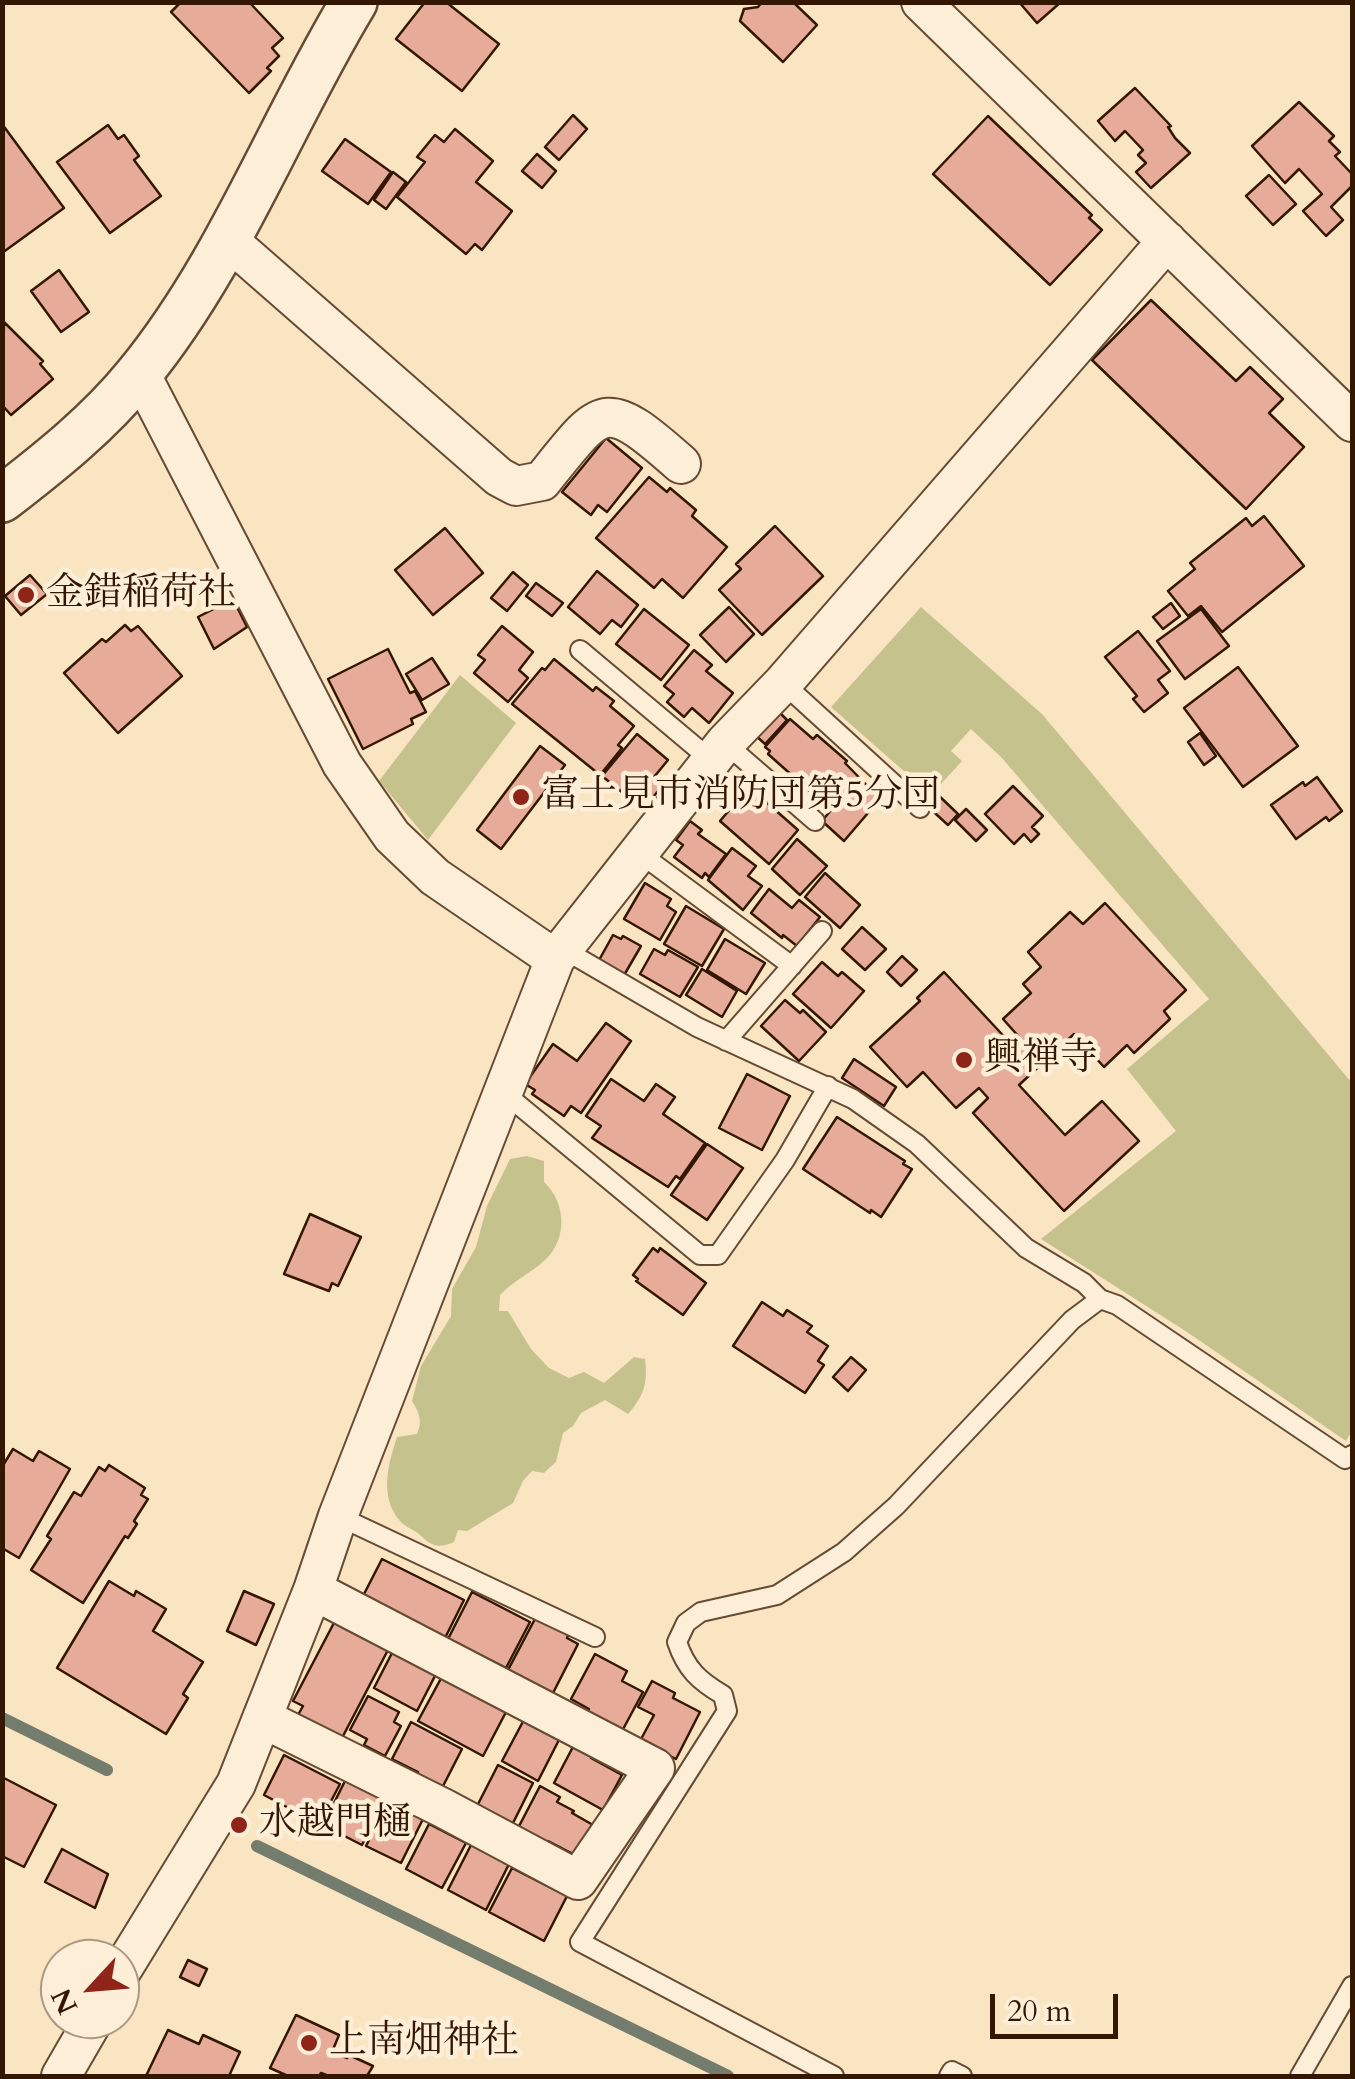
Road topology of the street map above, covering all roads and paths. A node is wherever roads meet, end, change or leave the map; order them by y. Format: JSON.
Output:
{"nodes":[{"id":1,"x":354,"y":2,"type":"edge"},
{"id":2,"x":921,"y":2,"type":"edge"},
{"id":3,"x":228,"y":240,"type":"junction"},
{"id":4,"x":1167,"y":242,"type":"junction"},
{"id":5,"x":140,"y":373,"type":"junction"},
{"id":6,"x":1352,"y":422,"type":"edge"},
{"id":7,"x":681,"y":464,"type":"dead end"},
{"id":8,"x":2,"y":499,"type":"edge"},
{"id":9,"x":580,"y":650,"type":"dead end"},
{"id":10,"x":784,"y":683,"type":"junction"},
{"id":11,"x":718,"y":751,"type":"junction"},
{"id":12,"x":920,"y":808,"type":"dead end"},
{"id":13,"x":814,"y":821,"type":"dead end"},
{"id":14,"x":638,"y":852,"type":"junction"},
{"id":15,"x":822,"y":931,"type":"dead end"},
{"id":16,"x":559,"y":954,"type":"junction"},
{"id":17,"x":792,"y":966,"type":"junction"},
{"id":18,"x":726,"y":1041,"type":"junction"},
{"id":19,"x":828,"y":1086,"type":"junction"},
{"id":20,"x":502,"y":1092,"type":"junction"},
{"id":21,"x":1100,"y":1299,"type":"junction"},
{"id":22,"x":1352,"y":1455,"type":"edge"},
{"id":23,"x":338,"y":1516,"type":"junction"},
{"id":24,"x":313,"y":1590,"type":"junction"},
{"id":25,"x":595,"y":1637,"type":"dead end"},
{"id":26,"x":262,"y":1718,"type":"junction"},
{"id":27,"x":140,"y":1940,"type":"edge"},
{"id":28,"x":1352,"y":1986,"type":"edge"},
{"id":29,"x":85,"y":2039,"type":"edge"},
{"id":30,"x":68,"y":2074,"type":"edge"},
{"id":31,"x":834,"y":2076,"type":"edge"},
{"id":32,"x":949,"y":2076,"type":"edge"},
{"id":33,"x":962,"y":2076,"type":"edge"},
{"id":34,"x":1300,"y":2076,"type":"edge"}],
"edges":[{"from":1,"to":3,"type":"street"},
{"from":2,"to":4,"type":"street"},
{"from":3,"to":5,"type":"street"},
{"from":3,"to":7,"type":"street"},
{"from":4,"to":6,"type":"street"},
{"from":4,"to":10,"type":"street"},
{"from":5,"to":8,"type":"street"},
{"from":5,"to":16,"type":"street"},
{"from":9,"to":11,"type":"lane"},
{"from":10,"to":11,"type":"street"},
{"from":10,"to":12,"type":"lane"},
{"from":11,"to":13,"type":"lane"},
{"from":11,"to":14,"type":"street"},
{"from":14,"to":16,"type":"street"},
{"from":14,"to":17,"type":"lane"},
{"from":15,"to":17,"type":"lane"},
{"from":16,"to":18,"type":"lane"},
{"from":16,"to":20,"type":"street"},
{"from":17,"to":18,"type":"lane"},
{"from":18,"to":19,"type":"lane"},
{"from":19,"to":20,"type":"lane"},
{"from":19,"to":21,"type":"lane"},
{"from":20,"to":23,"type":"street"},
{"from":21,"to":22,"type":"lane"},
{"from":21,"to":31,"type":"lane"},
{"from":23,"to":24,"type":"street"},
{"from":23,"to":25,"type":"lane"},
{"from":24,"to":26,"type":"street"},
{"from":24,"to":26,"type":"street"},
{"from":26,"to":27,"type":"street"},
{"from":28,"to":34,"type":"lane"},
{"from":29,"to":30,"type":"street"},
{"from":32,"to":33,"type":"lane"}]}
